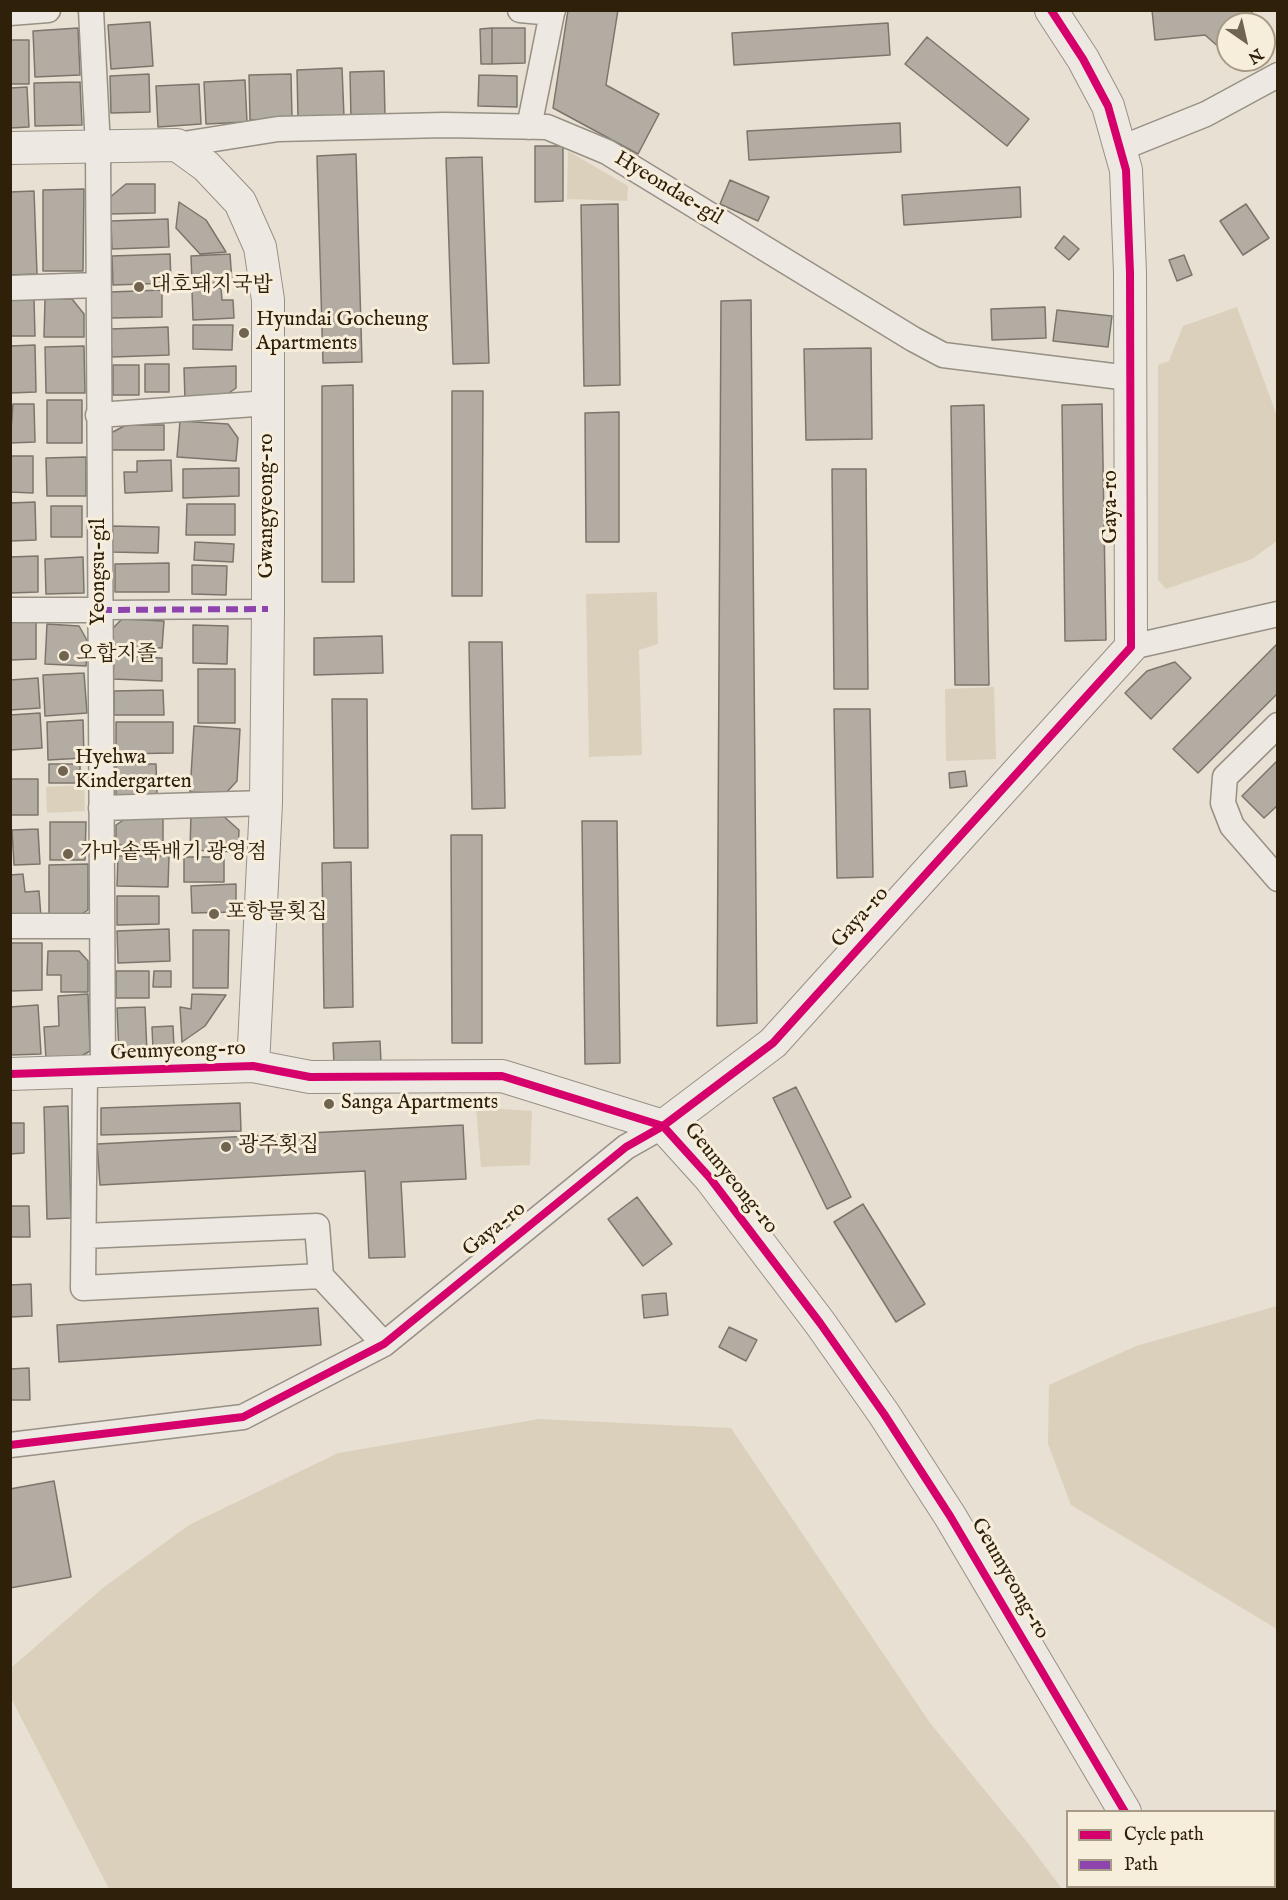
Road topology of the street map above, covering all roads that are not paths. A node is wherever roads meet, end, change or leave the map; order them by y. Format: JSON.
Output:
{"nodes":[{"id":1,"x":48,"y":10,"type":"edge"},
{"id":2,"x":91,"y":10,"type":"edge"},
{"id":3,"x":520,"y":10,"type":"edge"},
{"id":4,"x":1051,"y":10,"type":"edge"},
{"id":5,"x":552,"y":12,"type":"edge"},
{"id":6,"x":10,"y":13,"type":"edge"},
{"id":7,"x":1278,"y":75,"type":"edge"},
{"id":8,"x":529,"y":127,"type":"junction"},
{"id":9,"x":177,"y":145,"type":"junction"},
{"id":10,"x":98,"y":147,"type":"junction"},
{"id":11,"x":10,"y":148,"type":"edge"},
{"id":12,"x":1119,"y":149,"type":"junction"},
{"id":13,"x":98,"y":285,"type":"junction"},
{"id":14,"x":10,"y":288,"type":"edge"},
{"id":15,"x":1129,"y":378,"type":"junction"},
{"id":16,"x":268,"y":403,"type":"junction"},
{"id":17,"x":99,"y":415,"type":"junction"},
{"id":18,"x":268,"y":609,"type":"junction"},
{"id":19,"x":10,"y":610,"type":"edge"},
{"id":20,"x":100,"y":610,"type":"junction"},
{"id":21,"x":1278,"y":614,"type":"edge"},
{"id":22,"x":1131,"y":646,"type":"junction"},
{"id":23,"x":1278,"y":725,"type":"edge"},
{"id":24,"x":266,"y":803,"type":"junction"},
{"id":25,"x":102,"y":808,"type":"junction"},
{"id":26,"x":1278,"y":879,"type":"edge"},
{"id":27,"x":10,"y":926,"type":"edge"},
{"id":28,"x":102,"y":926,"type":"junction"},
{"id":29,"x":253,"y":1066,"type":"junction"},
{"id":30,"x":94,"y":1073,"type":"junction"},
{"id":31,"x":10,"y":1074,"type":"edge"},
{"id":32,"x":663,"y":1126,"type":"junction"},
{"id":33,"x":84,"y":1236,"type":"junction"},
{"id":34,"x":321,"y":1276,"type":"junction"},
{"id":35,"x":384,"y":1344,"type":"junction"},
{"id":36,"x":10,"y":1445,"type":"edge"},
{"id":37,"x":1124,"y":1810,"type":"edge"}],
"edges":[{"from":1,"to":6,"type":"street"},
{"from":2,"to":10,"type":"street","name":"Yeongsu-gil"},
{"from":3,"to":5,"type":"street"},
{"from":4,"to":12,"type":"street","name":"Gaya-ro"},
{"from":5,"to":8,"type":"street"},
{"from":7,"to":12,"type":"street"},
{"from":8,"to":9,"type":"street","name":"Hyeondae-gil"},
{"from":8,"to":15,"type":"street","name":"Hyeondae-gil"},
{"from":9,"to":10,"type":"street"},
{"from":9,"to":16,"type":"street","name":"Gwangyeong-ro"},
{"from":10,"to":11,"type":"street"},
{"from":10,"to":13,"type":"street","name":"Yeongsu-gil"},
{"from":12,"to":15,"type":"street","name":"Gaya-ro"},
{"from":13,"to":14,"type":"street"},
{"from":13,"to":17,"type":"street","name":"Yeongsu-gil"},
{"from":15,"to":22,"type":"street","name":"Gaya-ro"},
{"from":16,"to":17,"type":"street"},
{"from":16,"to":18,"type":"street","name":"Gwangyeong-ro"},
{"from":17,"to":20,"type":"street","name":"Yeongsu-gil"},
{"from":18,"to":20,"type":"street"},
{"from":18,"to":24,"type":"street","name":"Gwangyeong-ro"},
{"from":19,"to":20,"type":"street"},
{"from":20,"to":25,"type":"street","name":"Yeongsu-gil"},
{"from":21,"to":22,"type":"street"},
{"from":22,"to":32,"type":"street","name":"Gaya-ro"},
{"from":23,"to":26,"type":"street"},
{"from":24,"to":25,"type":"street"},
{"from":24,"to":29,"type":"street","name":"Gwangyeong-ro"},
{"from":25,"to":28,"type":"street","name":"Yeongsu-gil"},
{"from":27,"to":28,"type":"street"},
{"from":28,"to":30,"type":"street","name":"Yeongsu-gil"},
{"from":29,"to":30,"type":"street","name":"Geumyeong-ro"},
{"from":29,"to":32,"type":"street","name":"Geumyeong-ro"},
{"from":30,"to":31,"type":"street","name":"Geumyeong-ro"},
{"from":30,"to":33,"type":"street","name":"Yeongsu-gil"},
{"from":32,"to":35,"type":"street","name":"Gaya-ro"},
{"from":32,"to":37,"type":"street","name":"Geumyeong-ro"},
{"from":33,"to":34,"type":"street"},
{"from":33,"to":34,"type":"street","name":"Yeongsu-gil"},
{"from":34,"to":35,"type":"street"},
{"from":35,"to":36,"type":"street","name":"Gaya-ro"}]}
